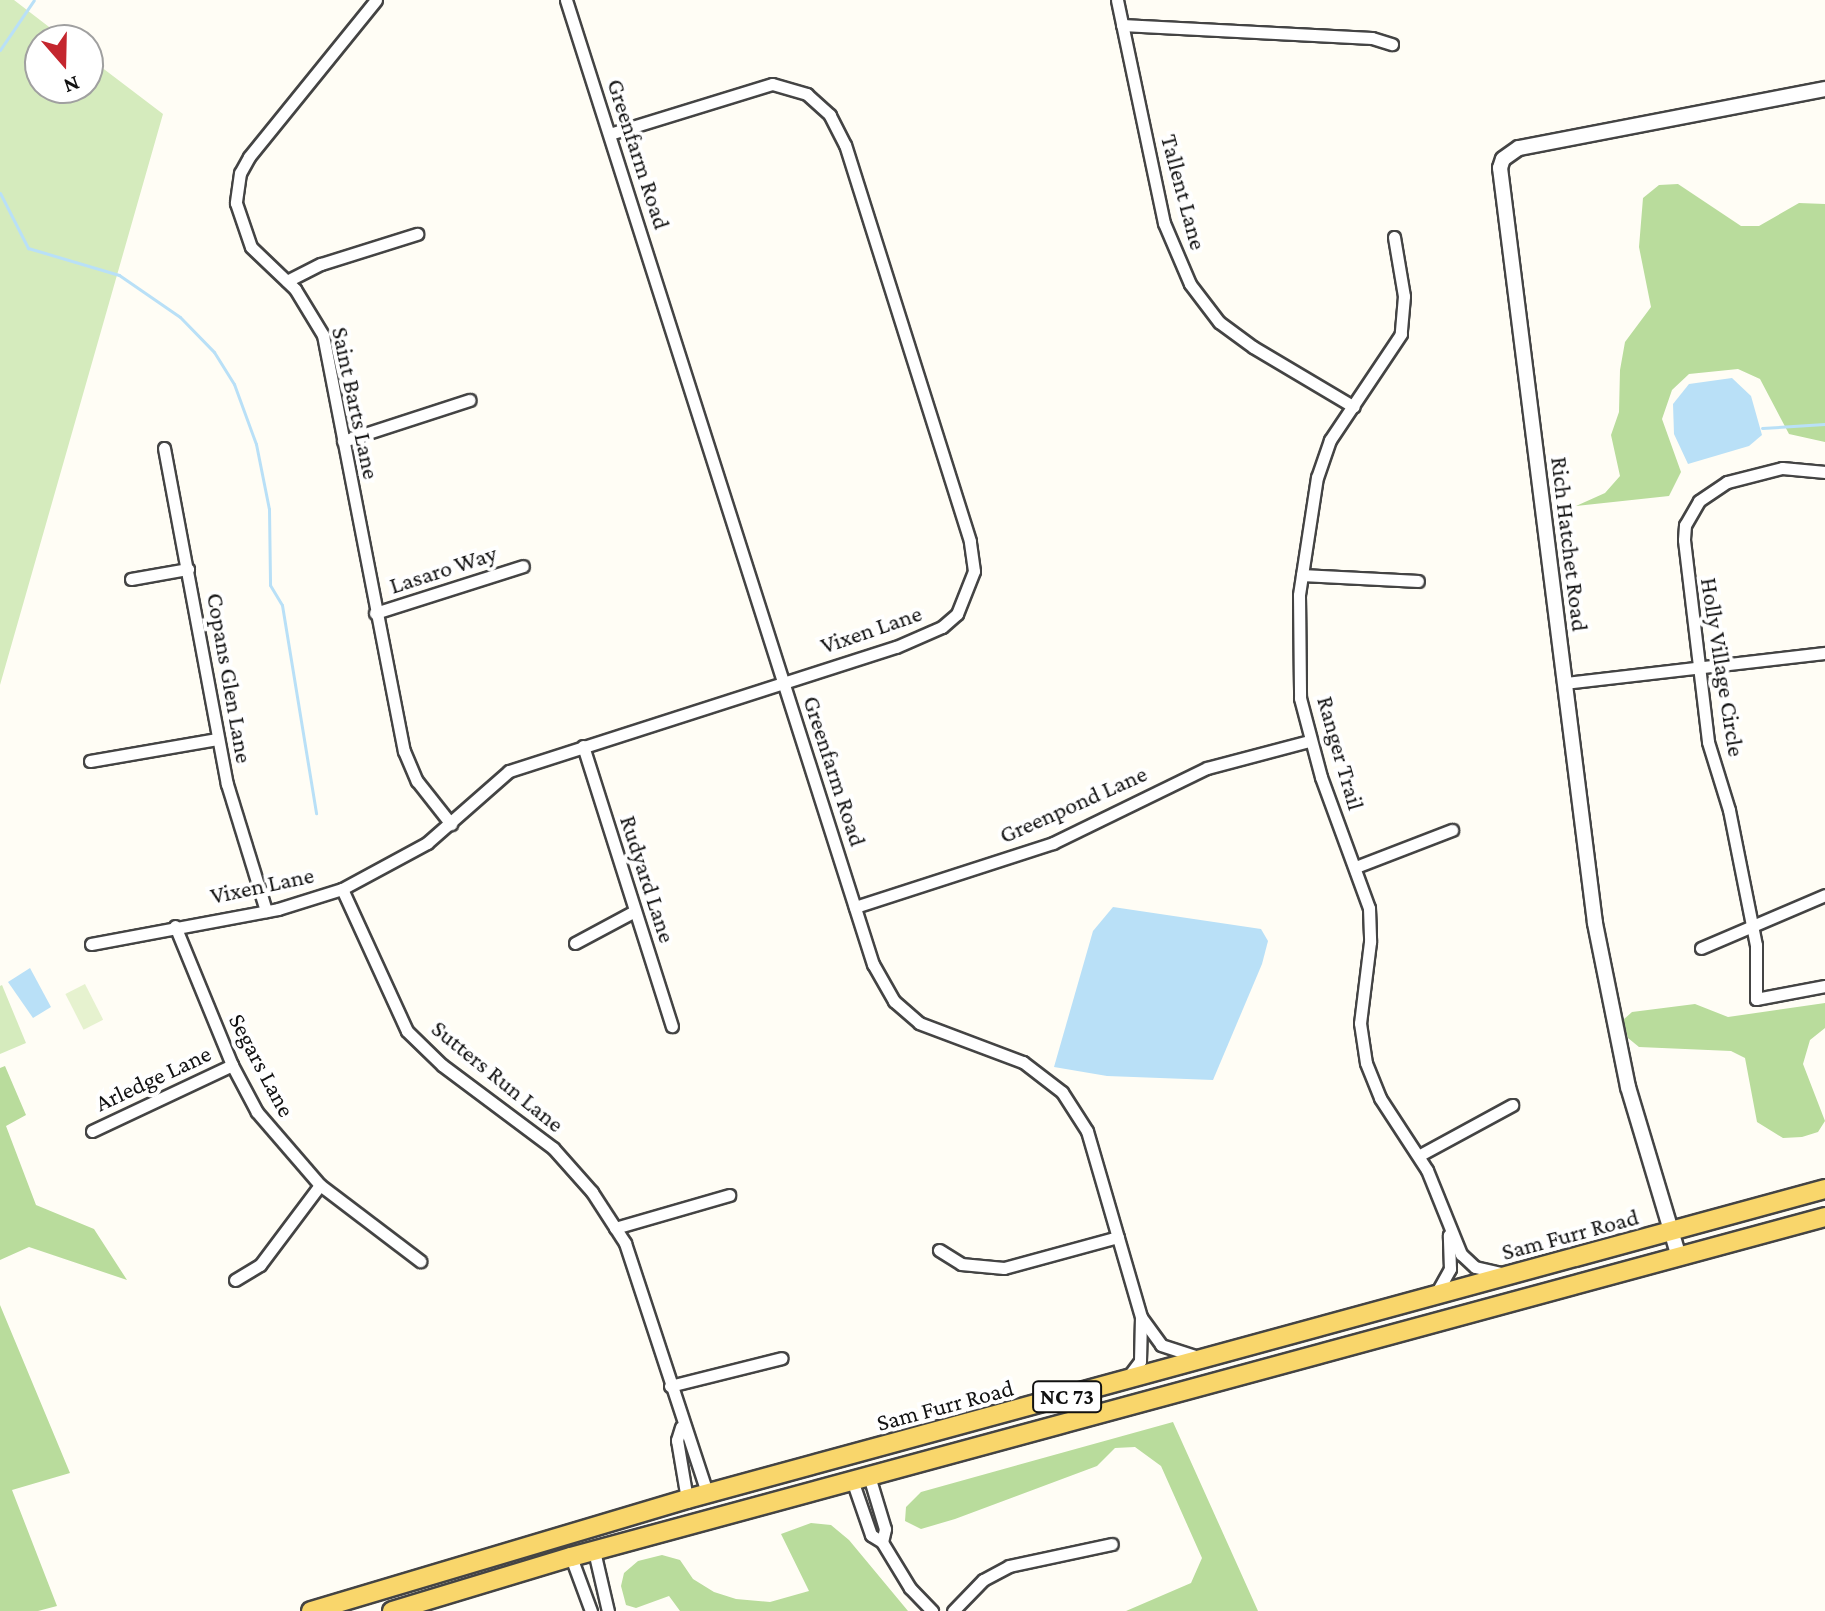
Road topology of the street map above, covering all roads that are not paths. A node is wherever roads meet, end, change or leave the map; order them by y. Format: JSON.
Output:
{"nodes":[{"id":1,"x":376,"y":0,"type":"edge"},
{"id":2,"x":566,"y":0,"type":"edge"},
{"id":3,"x":1117,"y":0,"type":"edge"},
{"id":4,"x":1122,"y":25,"type":"junction"},
{"id":5,"x":1392,"y":44,"type":"dead end"},
{"id":6,"x":1825,"y":89,"type":"edge"},
{"id":7,"x":609,"y":134,"type":"junction"},
{"id":8,"x":417,"y":234,"type":"dead end"},
{"id":9,"x":1394,"y":237,"type":"dead end"},
{"id":10,"x":287,"y":281,"type":"junction"},
{"id":11,"x":469,"y":400,"type":"dead end"},
{"id":12,"x":1354,"y":407,"type":"junction"},
{"id":13,"x":343,"y":441,"type":"junction"},
{"id":14,"x":164,"y":448,"type":"dead end"},
{"id":15,"x":1825,"y":472,"type":"edge"},
{"id":16,"x":523,"y":566,"type":"dead end"},
{"id":17,"x":188,"y":569,"type":"junction"},
{"id":18,"x":1302,"y":575,"type":"junction"},
{"id":19,"x":131,"y":579,"type":"dead end"},
{"id":20,"x":1418,"y":581,"type":"dead end"},
{"id":21,"x":375,"y":613,"type":"junction"},
{"id":22,"x":1825,"y":653,"type":"edge"},
{"id":23,"x":1698,"y":664,"type":"junction"},
{"id":24,"x":783,"y":681,"type":"junction"},
{"id":25,"x":1565,"y":683,"type":"junction"},
{"id":26,"x":217,"y":739,"type":"junction"},
{"id":27,"x":1309,"y":741,"type":"junction"},
{"id":28,"x":583,"y":746,"type":"junction"},
{"id":29,"x":90,"y":761,"type":"dead end"},
{"id":30,"x":451,"y":824,"type":"junction"},
{"id":31,"x":1452,"y":830,"type":"dead end"},
{"id":32,"x":1356,"y":867,"type":"junction"},
{"id":33,"x":342,"y":889,"type":"junction"},
{"id":34,"x":1825,"y":895,"type":"edge"},
{"id":35,"x":855,"y":907,"type":"junction"},
{"id":36,"x":266,"y":911,"type":"junction"},
{"id":37,"x":635,"y":911,"type":"junction"},
{"id":38,"x":175,"y":926,"type":"junction"},
{"id":39,"x":1752,"y":926,"type":"junction"},
{"id":40,"x":575,"y":943,"type":"dead end"},
{"id":41,"x":91,"y":944,"type":"dead end"},
{"id":42,"x":1701,"y":948,"type":"dead end"},
{"id":43,"x":1825,"y":986,"type":"edge"},
{"id":44,"x":672,"y":1026,"type":"dead end"},
{"id":45,"x":232,"y":1065,"type":"junction"},
{"id":46,"x":1512,"y":1105,"type":"dead end"},
{"id":47,"x":92,"y":1131,"type":"dead end"},
{"id":48,"x":1420,"y":1155,"type":"junction"},
{"id":49,"x":320,"y":1185,"type":"junction"},
{"id":50,"x":1825,"y":1189,"type":"edge"},
{"id":51,"x":729,"y":1195,"type":"dead end"},
{"id":52,"x":1825,"y":1217,"type":"edge"},
{"id":53,"x":615,"y":1228,"type":"junction"},
{"id":54,"x":1671,"y":1231,"type":"junction"},
{"id":55,"x":1449,"y":1235,"type":"junction"},
{"id":56,"x":1118,"y":1237,"type":"junction"},
{"id":57,"x":939,"y":1250,"type":"dead end"},
{"id":58,"x":1679,"y":1257,"type":"junction"},
{"id":59,"x":420,"y":1261,"type":"dead end"},
{"id":60,"x":1511,"y":1274,"type":"junction"},
{"id":61,"x":235,"y":1280,"type":"dead end"},
{"id":62,"x":1434,"y":1296,"type":"junction"},
{"id":63,"x":1141,"y":1317,"type":"junction"},
{"id":64,"x":782,"y":1358,"type":"dead end"},
{"id":65,"x":1207,"y":1359,"type":"junction"},
{"id":66,"x":1123,"y":1382,"type":"junction"},
{"id":67,"x":670,"y":1386,"type":"junction"},
{"id":68,"x":1054,"y":1400,"type":"junction"},
{"id":69,"x":681,"y":1427,"type":"junction"},
{"id":70,"x":861,"y":1478,"type":"junction"},
{"id":71,"x":708,"y":1495,"type":"junction"},
{"id":72,"x":687,"y":1499,"type":"junction"},
{"id":73,"x":882,"y":1542,"type":"junction"},
{"id":74,"x":1112,"y":1544,"type":"dead end"},
{"id":75,"x":594,"y":1551,"type":"junction"},
{"id":76,"x":571,"y":1557,"type":"junction"},
{"id":77,"x":488,"y":1581,"type":"junction"},
{"id":78,"x":311,"y":1611,"type":"edge"},
{"id":79,"x":392,"y":1611,"type":"edge"},
{"id":80,"x":591,"y":1611,"type":"edge"},
{"id":81,"x":608,"y":1611,"type":"edge"},
{"id":82,"x":932,"y":1611,"type":"edge"},
{"id":83,"x":953,"y":1611,"type":"edge"}],
"edges":[{"from":1,"to":10,"type":"street","name":"Saint Barts Lane"},
{"from":2,"to":7,"type":"street","name":"Greenfarm Road"},
{"from":3,"to":4,"type":"street","name":"Tallent Lane"},
{"from":4,"to":5,"type":"street"},
{"from":4,"to":12,"type":"street","name":"Tallent Lane"},
{"from":6,"to":25,"type":"street","name":"Rich Hatchet Road"},
{"from":7,"to":24,"type":"street","name":"Greenfarm Road"},
{"from":7,"to":24,"type":"street","name":"Vixen Lane"},
{"from":8,"to":10,"type":"street"},
{"from":9,"to":12,"type":"street","name":"Ranger Trail"},
{"from":10,"to":13,"type":"street","name":"Saint Barts Lane"},
{"from":11,"to":13,"type":"street"},
{"from":12,"to":18,"type":"street","name":"Ranger Trail"},
{"from":13,"to":21,"type":"street","name":"Saint Barts Lane"},
{"from":14,"to":17,"type":"street","name":"Copans Glen Lane"},
{"from":15,"to":23,"type":"street","name":"Holly Village Circle"},
{"from":16,"to":21,"type":"street","name":"Lasaro Way"},
{"from":17,"to":19,"type":"street"},
{"from":17,"to":26,"type":"street","name":"Copans Glen Lane"},
{"from":18,"to":20,"type":"street"},
{"from":18,"to":27,"type":"street","name":"Ranger Trail"},
{"from":21,"to":30,"type":"street","name":"Saint Barts Lane"},
{"from":22,"to":23,"type":"street"},
{"from":23,"to":25,"type":"street"},
{"from":23,"to":39,"type":"street","name":"Holly Village Circle"},
{"from":24,"to":28,"type":"street","name":"Vixen Lane"},
{"from":24,"to":35,"type":"street","name":"Greenfarm Road"},
{"from":25,"to":54,"type":"street","name":"Rich Hatchet Road"},
{"from":26,"to":29,"type":"street"},
{"from":26,"to":36,"type":"street","name":"Copans Glen Lane"},
{"from":27,"to":32,"type":"street","name":"Ranger Trail"},
{"from":27,"to":35,"type":"street","name":"Greenpond Lane"},
{"from":28,"to":30,"type":"street","name":"Vixen Lane"},
{"from":28,"to":37,"type":"street","name":"Rudyard Lane"},
{"from":30,"to":33,"type":"street","name":"Vixen Lane"},
{"from":31,"to":32,"type":"street"},
{"from":32,"to":48,"type":"street","name":"Ranger Trail"},
{"from":33,"to":36,"type":"street","name":"Vixen Lane"},
{"from":33,"to":53,"type":"street","name":"Sutters Run Lane"},
{"from":34,"to":39,"type":"street"},
{"from":35,"to":56,"type":"street","name":"Greenfarm Road"},
{"from":36,"to":38,"type":"street","name":"Vixen Lane"},
{"from":37,"to":40,"type":"street"},
{"from":37,"to":44,"type":"street","name":"Rudyard Lane"},
{"from":38,"to":41,"type":"street","name":"Vixen Lane"},
{"from":38,"to":45,"type":"street","name":"Segars Lane"},
{"from":39,"to":42,"type":"street"},
{"from":39,"to":43,"type":"street","name":"Holly Village Circle"},
{"from":45,"to":47,"type":"street","name":"Arledge Lane"},
{"from":45,"to":49,"type":"street","name":"Segars Lane"},
{"from":46,"to":48,"type":"street"},
{"from":48,"to":55,"type":"street","name":"Ranger Trail"},
{"from":49,"to":59,"type":"street","name":"Segars Lane"},
{"from":49,"to":61,"type":"street"},
{"from":50,"to":54,"type":"main road","name":"Sam Furr Road","number":"NC 73"},
{"from":51,"to":53,"type":"street"},
{"from":52,"to":58,"type":"main road","name":"Sam Furr Road","number":"NC 73"},
{"from":53,"to":67,"type":"street","name":"Sutters Run Lane"},
{"from":54,"to":58,"type":"street","name":"Rich Hatchet Road"},
{"from":54,"to":60,"type":"main road","name":"Sam Furr Road","number":"NC 73"},
{"from":55,"to":60,"type":"street","name":"Ranger Trail"},
{"from":55,"to":62,"type":"street","name":"Ranger Trail"},
{"from":56,"to":57,"type":"street"},
{"from":56,"to":63,"type":"street","name":"Greenfarm Road"},
{"from":58,"to":70,"type":"main road","name":"Sam Furr Road","number":"NC 73"},
{"from":60,"to":62,"type":"main road","name":"Sam Furr Road","number":"NC 73"},
{"from":62,"to":65,"type":"main road","name":"Sam Furr Road","number":"NC 73"},
{"from":63,"to":65,"type":"street","name":"Greenfarm Road"},
{"from":63,"to":66,"type":"street","name":"Greenfarm Road"},
{"from":64,"to":67,"type":"street"},
{"from":65,"to":66,"type":"main road","name":"Sam Furr Road","number":"NC 73"},
{"from":66,"to":68,"type":"main road","name":"Sam Furr Road","number":"NC 73"},
{"from":67,"to":69,"type":"street","name":"Sutters Run Lane"},
{"from":68,"to":70,"type":"main road"},
{"from":68,"to":71,"type":"main road","name":"Sam Furr Road","number":"NC 73"},
{"from":69,"to":71,"type":"street","name":"Sutters Run Lane"},
{"from":69,"to":72,"type":"street","name":"Sutters Run Lane"},
{"from":70,"to":73,"type":"street"},
{"from":70,"to":73,"type":"street"},
{"from":70,"to":75,"type":"main road","name":"Sam Furr Road","number":"NC 73"},
{"from":71,"to":72,"type":"main road","name":"Sam Furr Road","number":"NC 73"},
{"from":71,"to":77,"type":"main road"},
{"from":72,"to":78,"type":"main road","name":"Sam Furr Road","number":"NC 73"},
{"from":73,"to":82,"type":"street"},
{"from":74,"to":83,"type":"street"},
{"from":75,"to":76,"type":"main road","name":"Sam Furr Road","number":"NC 73"},
{"from":75,"to":81,"type":"street"},
{"from":76,"to":77,"type":"main road","name":"Sam Furr Road","number":"NC 73"},
{"from":76,"to":80,"type":"street"},
{"from":77,"to":79,"type":"main road","name":"Sam Furr Road","number":"NC 73"}]}
